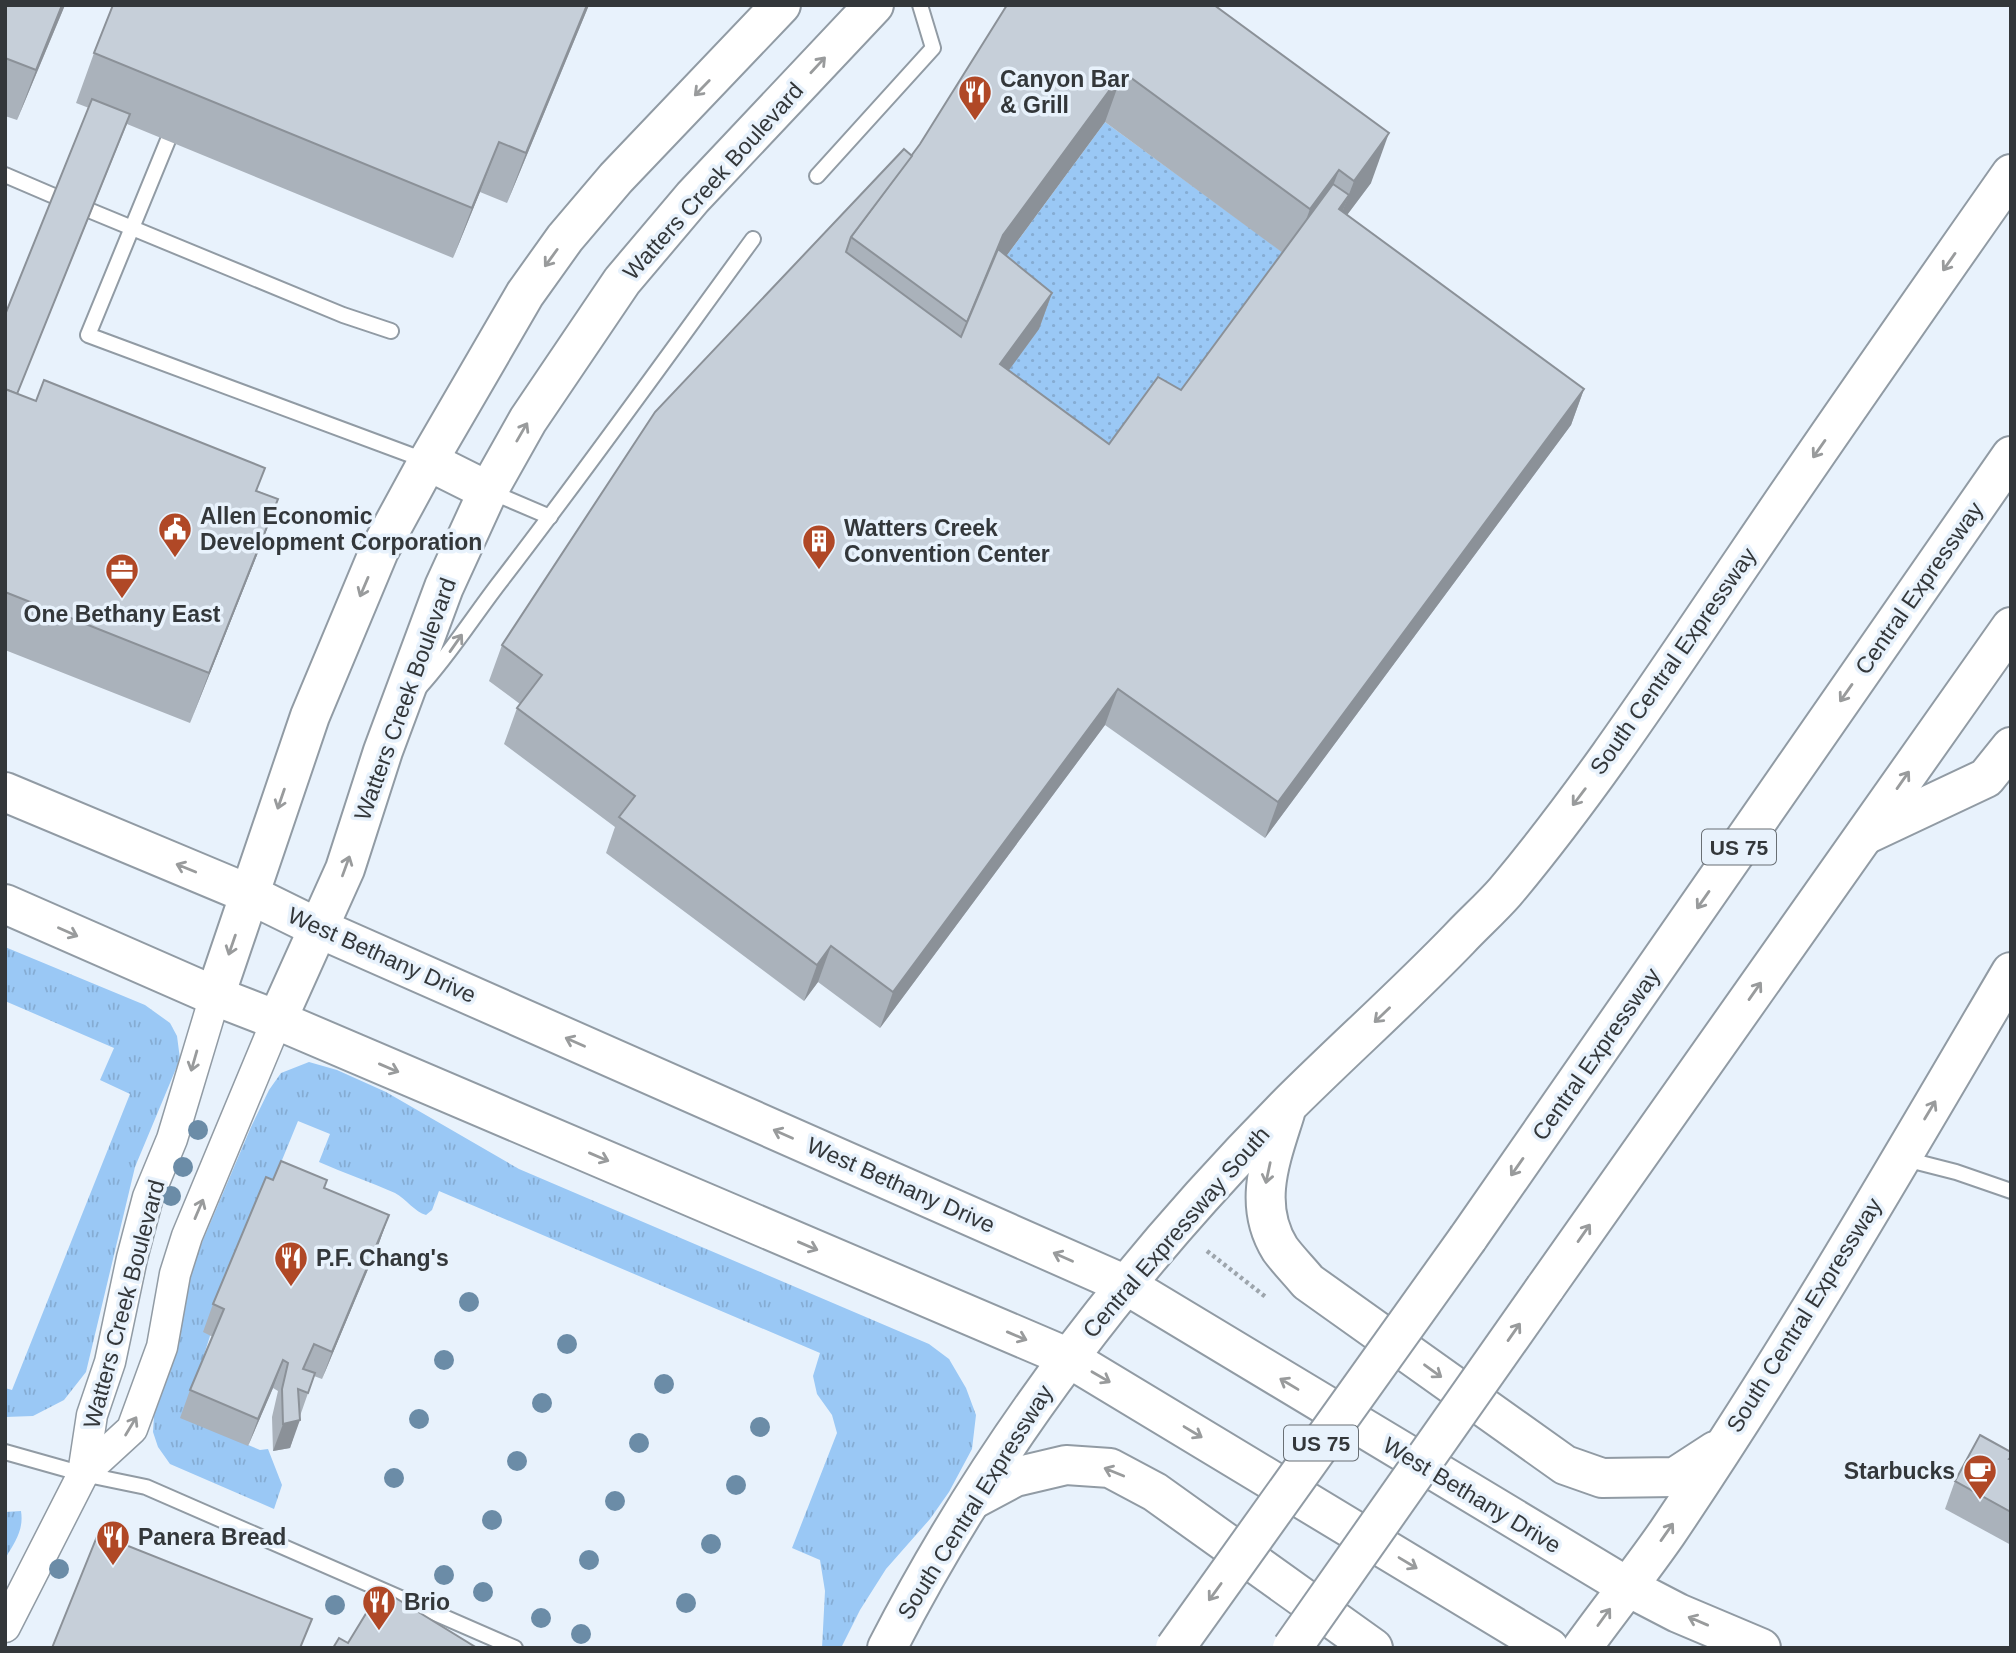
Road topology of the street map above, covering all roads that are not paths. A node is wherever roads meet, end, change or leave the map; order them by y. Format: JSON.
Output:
{"nodes":[{"id":1,"x":781,"y":5,"type":"edge"},
{"id":2,"x":874,"y":5,"type":"edge"},
{"id":3,"x":920,"y":5,"type":"edge"},
{"id":4,"x":168,"y":140,"type":"dead end"},
{"id":5,"x":2011,"y":174,"type":"edge"},
{"id":6,"x":5,"y":175,"type":"edge"},
{"id":7,"x":817,"y":176,"type":"dead end"},
{"id":8,"x":54,"y":196,"type":"edge"},
{"id":9,"x":91,"y":211,"type":"edge"},
{"id":10,"x":132,"y":228,"type":"junction"},
{"id":11,"x":753,"y":239,"type":"dead end"},
{"id":12,"x":391,"y":331,"type":"dead end"},
{"id":13,"x":2011,"y":456,"type":"edge"},
{"id":14,"x":428,"y":461,"type":"junction"},
{"id":15,"x":488,"y":491,"type":"junction"},
{"id":16,"x":550,"y":517,"type":"junction"},
{"id":17,"x":2011,"y":628,"type":"edge"},
{"id":18,"x":397,"y":714,"type":"junction"},
{"id":19,"x":2011,"y":747,"type":"edge"},
{"id":20,"x":5,"y":792,"type":"edge"},
{"id":21,"x":1864,"y":836,"type":"junction"},
{"id":22,"x":249,"y":894,"type":"junction"},
{"id":23,"x":5,"y":904,"type":"edge"},
{"id":24,"x":318,"y":928,"type":"junction"},
{"id":25,"x":2011,"y":972,"type":"edge"},
{"id":26,"x":215,"y":996,"type":"junction"},
{"id":27,"x":277,"y":1020,"type":"junction"},
{"id":28,"x":1286,"y":1107,"type":"junction"},
{"id":29,"x":1900,"y":1158,"type":"junction"},
{"id":30,"x":2011,"y":1191,"type":"edge"},
{"id":31,"x":1126,"y":1285,"type":"junction"},
{"id":32,"x":1067,"y":1357,"type":"junction"},
{"id":33,"x":1725,"y":1444,"type":"junction"},
{"id":34,"x":5,"y":1452,"type":"edge"},
{"id":35,"x":83,"y":1474,"type":"junction"},
{"id":36,"x":971,"y":1500,"type":"junction"},
{"id":37,"x":1626,"y":1586,"type":"junction"},
{"id":38,"x":5,"y":1627,"type":"edge"},
{"id":39,"x":514,"y":1648,"type":"edge"},
{"id":40,"x":887,"y":1648,"type":"edge"},
{"id":41,"x":1175,"y":1648,"type":"edge"},
{"id":42,"x":1292,"y":1648,"type":"edge"},
{"id":43,"x":1373,"y":1648,"type":"edge"},
{"id":44,"x":1549,"y":1648,"type":"edge"},
{"id":45,"x":1582,"y":1648,"type":"edge"},
{"id":46,"x":1761,"y":1648,"type":"edge"}],
"edges":[{"from":1,"to":14,"type":"main road","name":"Watters Creek Boulevard","one_way":true},
{"from":15,"to":2,"type":"main road","name":"Watters Creek Boulevard","one_way":true},
{"from":3,"to":7,"type":"lane"},
{"from":4,"to":10,"type":"lane"},
{"from":5,"to":28,"type":"main road","name":"South Central Expressway","one_way":true},
{"from":6,"to":8,"type":"lane"},
{"from":9,"to":10,"type":"lane"},
{"from":10,"to":12,"type":"lane"},
{"from":10,"to":14,"type":"lane"},
{"from":11,"to":16,"type":"lane"},
{"from":13,"to":41,"type":"main road","name":"Central Expressway","number":"US 75","one_way":true,"bridge":true},
{"from":14,"to":15,"type":"main road"},
{"from":14,"to":22,"type":"main road","name":"Watters Creek Boulevard","one_way":true},
{"from":15,"to":16,"type":"lane"},
{"from":15,"to":18,"type":"main road","name":"Watters Creek Boulevard"},
{"from":18,"to":16,"type":"lane","one_way":true},
{"from":21,"to":17,"type":"main road","one_way":true},
{"from":24,"to":18,"type":"main road","name":"Watters Creek Boulevard","one_way":true},
{"from":19,"to":21,"type":"main road"},
{"from":22,"to":20,"type":"main road","name":"West Bethany Drive","one_way":true},
{"from":42,"to":21,"type":"main road","one_way":true,"bridge":true},
{"from":22,"to":24,"type":"main road","name":"West Bethany Drive"},
{"from":22,"to":26,"type":"main road","name":"Watters Creek Boulevard","one_way":true},
{"from":23,"to":26,"type":"main road","one_way":true},
{"from":24,"to":27,"type":"main road","name":"Watters Creek Boulevard"},
{"from":31,"to":24,"type":"main road","name":"West Bethany Drive","one_way":true},
{"from":29,"to":25,"type":"main road","name":"South Central Expressway","one_way":true},
{"from":26,"to":27,"type":"main road"},
{"from":26,"to":35,"type":"street","name":"Watters Creek Boulevard","one_way":true},
{"from":27,"to":32,"type":"main road","one_way":true},
{"from":35,"to":27,"type":"street","name":"Watters Creek Boulevard","one_way":true},
{"from":28,"to":31,"type":"main road","name":"Central Expressway South"},
{"from":28,"to":33,"type":"main road","one_way":true},
{"from":29,"to":30,"type":"lane"},
{"from":29,"to":33,"type":"main road","name":"South Central Expressway"},
{"from":31,"to":32,"type":"main road","name":"Central Expressway South"},
{"from":37,"to":31,"type":"main road","name":"West Bethany Drive","one_way":true},
{"from":32,"to":36,"type":"main road","name":"South Central Expressway"},
{"from":32,"to":44,"type":"main road","one_way":true},
{"from":37,"to":33,"type":"main road","name":"South Central Expressway","one_way":true},
{"from":34,"to":35,"type":"lane"},
{"from":35,"to":38,"type":"street","name":"Watters Creek Boulevard"},
{"from":35,"to":39,"type":"lane"},
{"from":36,"to":40,"type":"main road","name":"South Central Expressway"},
{"from":43,"to":36,"type":"main road","one_way":true},
{"from":45,"to":37,"type":"main road","name":"South Central Expressway","one_way":true},
{"from":46,"to":37,"type":"main road","name":"West Bethany Drive","one_way":true}]}
